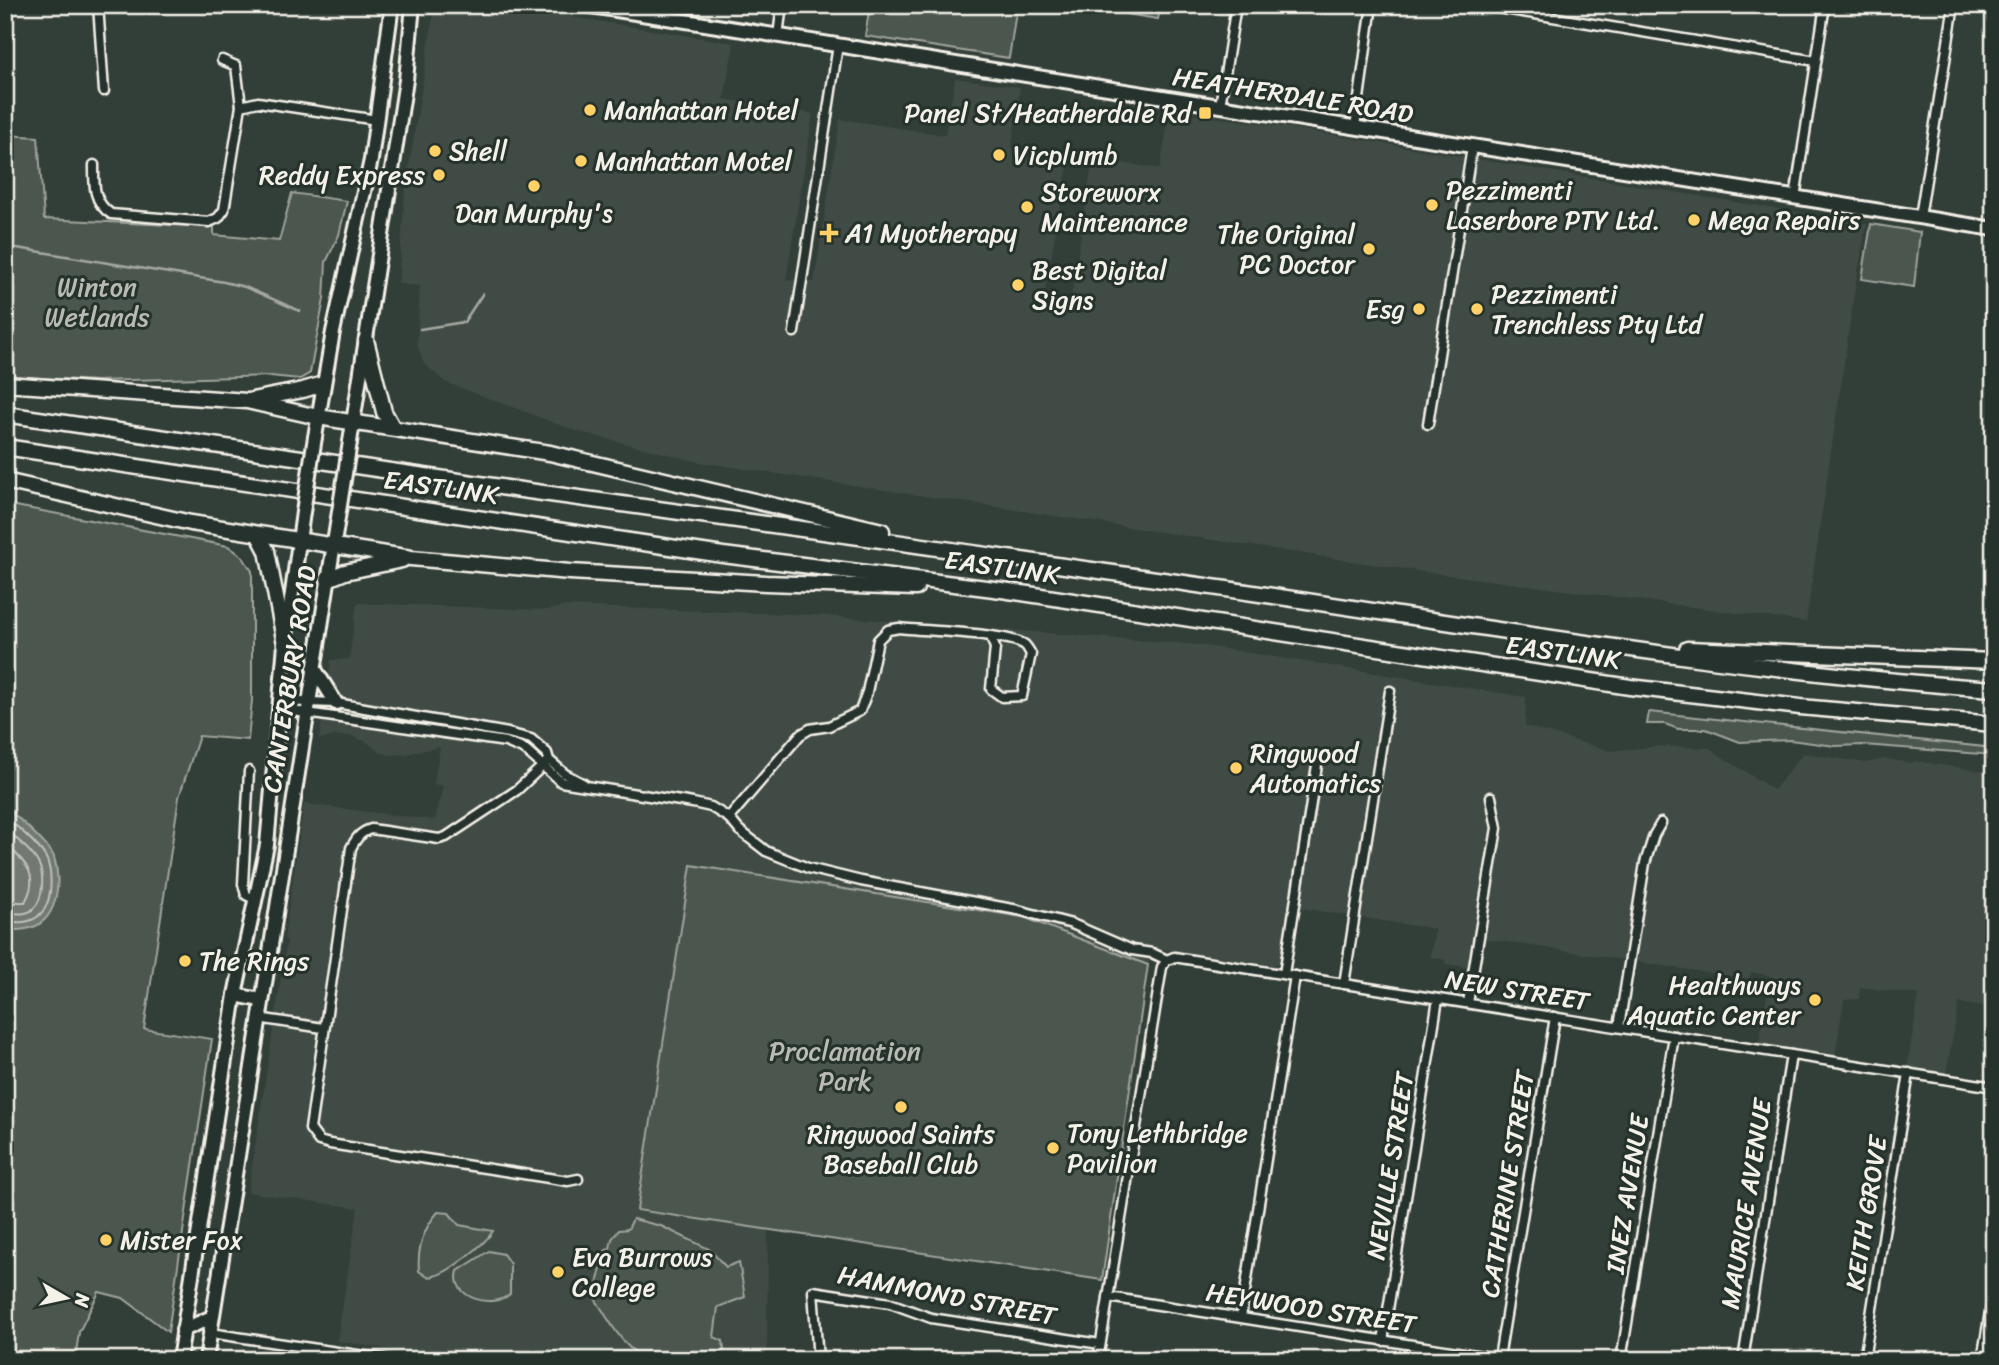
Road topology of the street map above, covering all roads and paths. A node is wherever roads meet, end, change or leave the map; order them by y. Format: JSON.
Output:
{"nodes":[{"id":1,"x":98,"y":5,"type":"edge"},
{"id":2,"x":392,"y":5,"type":"edge"},
{"id":3,"x":585,"y":5,"type":"edge"},
{"id":4,"x":782,"y":5,"type":"edge"},
{"id":5,"x":1236,"y":5,"type":"edge"},
{"id":6,"x":1372,"y":5,"type":"edge"},
{"id":7,"x":1480,"y":5,"type":"edge"},
{"id":8,"x":1825,"y":5,"type":"edge"},
{"id":9,"x":1954,"y":5,"type":"edge"},
{"id":10,"x":416,"y":7,"type":"edge"},
{"id":11,"x":778,"y":36,"type":"junction"},
{"id":12,"x":838,"y":45,"type":"junction"},
{"id":13,"x":222,"y":60,"type":"dead end"},
{"id":14,"x":1816,"y":61,"type":"junction"},
{"id":15,"x":104,"y":91,"type":"dead end"},
{"id":16,"x":241,"y":106,"type":"junction"},
{"id":17,"x":1220,"y":106,"type":"junction"},
{"id":18,"x":377,"y":120,"type":"junction"},
{"id":19,"x":1355,"y":127,"type":"junction"},
{"id":20,"x":1472,"y":147,"type":"junction"},
{"id":21,"x":94,"y":165,"type":"dead end"},
{"id":22,"x":1795,"y":198,"type":"junction"},
{"id":23,"x":1920,"y":217,"type":"junction"},
{"id":24,"x":1994,"y":229,"type":"edge"},
{"id":25,"x":794,"y":332,"type":"dead end"},
{"id":26,"x":366,"y":340,"type":"junction"},
{"id":27,"x":5,"y":384,"type":"edge"},
{"id":28,"x":323,"y":384,"type":"junction"},
{"id":29,"x":247,"y":401,"type":"junction"},
{"id":30,"x":5,"y":414,"type":"edge"},
{"id":31,"x":318,"y":417,"type":"junction"},
{"id":32,"x":353,"y":422,"type":"junction"},
{"id":33,"x":1428,"y":424,"type":"dead end"},
{"id":34,"x":393,"y":428,"type":"junction"},
{"id":35,"x":5,"y":447,"type":"edge"},
{"id":36,"x":5,"y":481,"type":"edge"},
{"id":37,"x":258,"y":534,"type":"junction"},
{"id":38,"x":298,"y":540,"type":"junction"},
{"id":39,"x":333,"y":546,"type":"junction"},
{"id":40,"x":972,"y":552,"type":"junction"},
{"id":41,"x":411,"y":558,"type":"junction"},
{"id":42,"x":328,"y":579,"type":"junction"},
{"id":43,"x":1002,"y":590,"type":"junction"},
{"id":44,"x":991,"y":637,"type":"junction"},
{"id":45,"x":285,"y":644,"type":"junction"},
{"id":46,"x":1618,"y":647,"type":"junction"},
{"id":47,"x":1994,"y":661,"type":"edge"},
{"id":48,"x":314,"y":668,"type":"junction"},
{"id":49,"x":1994,"y":689,"type":"edge"},
{"id":50,"x":1390,"y":691,"type":"dead end"},
{"id":51,"x":336,"y":703,"type":"junction"},
{"id":52,"x":280,"y":705,"type":"junction"},
{"id":53,"x":307,"y":706,"type":"junction"},
{"id":54,"x":1994,"y":724,"type":"edge"},
{"id":55,"x":546,"y":763,"type":"junction"},
{"id":56,"x":1317,"y":765,"type":"dead end"},
{"id":57,"x":249,"y":771,"type":"dead end"},
{"id":58,"x":1490,"y":797,"type":"dead end"},
{"id":59,"x":729,"y":818,"type":"junction"},
{"id":60,"x":1661,"y":823,"type":"dead end"},
{"id":61,"x":256,"y":900,"type":"junction"},
{"id":62,"x":1165,"y":963,"type":"junction"},
{"id":63,"x":1284,"y":974,"type":"junction"},
{"id":64,"x":1295,"y":976,"type":"junction"},
{"id":65,"x":1344,"y":984,"type":"junction"},
{"id":66,"x":235,"y":995,"type":"junction"},
{"id":67,"x":1438,"y":999,"type":"junction"},
{"id":68,"x":261,"y":1000,"type":"junction"},
{"id":69,"x":1468,"y":1003,"type":"junction"},
{"id":70,"x":1555,"y":1017,"type":"junction"},
{"id":71,"x":258,"y":1018,"type":"junction"},
{"id":72,"x":1619,"y":1027,"type":"junction"},
{"id":73,"x":323,"y":1028,"type":"junction"},
{"id":74,"x":1674,"y":1036,"type":"junction"},
{"id":75,"x":1791,"y":1055,"type":"junction"},
{"id":76,"x":1909,"y":1073,"type":"junction"},
{"id":77,"x":1994,"y":1087,"type":"edge"},
{"id":78,"x":578,"y":1179,"type":"dead end"},
{"id":79,"x":1994,"y":1288,"type":"edge"},
{"id":80,"x":1108,"y":1297,"type":"junction"},
{"id":81,"x":212,"y":1317,"type":"junction"},
{"id":82,"x":1241,"y":1317,"type":"junction"},
{"id":83,"x":184,"y":1330,"type":"junction"},
{"id":84,"x":210,"y":1333,"type":"junction"},
{"id":85,"x":1383,"y":1341,"type":"junction"},
{"id":86,"x":1100,"y":1345,"type":"junction"},
{"id":87,"x":1504,"y":1359,"type":"edge"},
{"id":88,"x":179,"y":1360,"type":"edge"},
{"id":89,"x":206,"y":1360,"type":"edge"},
{"id":90,"x":391,"y":1360,"type":"edge"},
{"id":91,"x":818,"y":1360,"type":"edge"},
{"id":92,"x":1098,"y":1360,"type":"edge"},
{"id":93,"x":1621,"y":1360,"type":"edge"},
{"id":94,"x":1743,"y":1360,"type":"edge"},
{"id":95,"x":1864,"y":1360,"type":"edge"},
{"id":96,"x":1983,"y":1360,"type":"edge"}],
"edges":[{"from":1,"to":15,"type":"street"},
{"from":2,"to":18,"type":"main road","name":"CANTERBURY ROAD"},
{"from":3,"to":11,"type":"main road","name":"HEATHERDALE ROAD"},
{"from":4,"to":11,"type":"street"},
{"from":5,"to":17,"type":"street"},
{"from":6,"to":19,"type":"street"},
{"from":7,"to":14,"type":"street"},
{"from":8,"to":14,"type":"street"},
{"from":9,"to":23,"type":"street"},
{"from":10,"to":26,"type":"main road","name":"CANTERBURY ROAD"},
{"from":11,"to":12,"type":"main road","name":"HEATHERDALE ROAD"},
{"from":12,"to":17,"type":"main road","name":"HEATHERDALE ROAD"},
{"from":12,"to":25,"type":"street"},
{"from":13,"to":16,"type":"street"},
{"from":14,"to":22,"type":"street"},
{"from":16,"to":18,"type":"street"},
{"from":16,"to":21,"type":"street"},
{"from":17,"to":19,"type":"main road","name":"HEATHERDALE ROAD"},
{"from":18,"to":28,"type":"main road","name":"CANTERBURY ROAD"},
{"from":19,"to":20,"type":"main road","name":"HEATHERDALE ROAD"},
{"from":20,"to":22,"type":"main road","name":"HEATHERDALE ROAD"},
{"from":20,"to":33,"type":"street"},
{"from":22,"to":23,"type":"main road","name":"HEATHERDALE ROAD"},
{"from":23,"to":24,"type":"main road","name":"HEATHERDALE ROAD"},
{"from":26,"to":32,"type":"main road","name":"CANTERBURY ROAD"},
{"from":26,"to":34,"type":"highway"},
{"from":27,"to":29,"type":"highway"},
{"from":28,"to":29,"type":"highway"},
{"from":28,"to":31,"type":"main road","name":"CANTERBURY ROAD"},
{"from":29,"to":31,"type":"highway"},
{"from":30,"to":40,"type":"highway","name":"EASTLINK"},
{"from":31,"to":32,"type":"highway"},
{"from":31,"to":38,"type":"main road","name":"CANTERBURY ROAD","bridge":true},
{"from":32,"to":34,"type":"highway"},
{"from":32,"to":39,"type":"main road","name":"CANTERBURY ROAD","bridge":true},
{"from":34,"to":40,"type":"highway"},
{"from":35,"to":43,"type":"highway","name":"EASTLINK"},
{"from":36,"to":37,"type":"highway"},
{"from":37,"to":38,"type":"highway"},
{"from":37,"to":45,"type":"highway"},
{"from":38,"to":39,"type":"highway"},
{"from":38,"to":45,"type":"main road","name":"CANTERBURY ROAD"},
{"from":39,"to":41,"type":"highway"},
{"from":39,"to":42,"type":"main road","name":"CANTERBURY ROAD"},
{"from":40,"to":46,"type":"highway","name":"EASTLINK"},
{"from":41,"to":42,"type":"highway"},
{"from":41,"to":43,"type":"highway"},
{"from":42,"to":48,"type":"main road","name":"CANTERBURY ROAD"},
{"from":43,"to":54,"type":"highway","name":"EASTLINK"},
{"from":44,"to":44,"type":"street"},
{"from":44,"to":59,"type":"street"},
{"from":45,"to":52,"type":"main road","name":"CANTERBURY ROAD"},
{"from":46,"to":47,"type":"highway"},
{"from":46,"to":49,"type":"highway","name":"EASTLINK"},
{"from":48,"to":51,"type":"main road"},
{"from":48,"to":53,"type":"main road","name":"CANTERBURY ROAD"},
{"from":50,"to":65,"type":"street"},
{"from":51,"to":53,"type":"street"},
{"from":51,"to":55,"type":"street"},
{"from":52,"to":53,"type":"street"},
{"from":52,"to":61,"type":"main road","name":"CANTERBURY ROAD"},
{"from":53,"to":55,"type":"street"},
{"from":53,"to":68,"type":"main road","name":"CANTERBURY ROAD"},
{"from":55,"to":59,"type":"street","name":"NEW STREET"},
{"from":55,"to":73,"type":"street"},
{"from":56,"to":63,"type":"street"},
{"from":57,"to":61,"type":"street","name":"CANTERBURY ROAD"},
{"from":58,"to":69,"type":"street"},
{"from":59,"to":62,"type":"street","name":"NEW STREET"},
{"from":60,"to":72,"type":"street"},
{"from":61,"to":66,"type":"main road","name":"CANTERBURY ROAD"},
{"from":62,"to":63,"type":"street","name":"NEW STREET"},
{"from":62,"to":80,"type":"street"},
{"from":63,"to":64,"type":"street","name":"NEW STREET"},
{"from":64,"to":65,"type":"street","name":"NEW STREET"},
{"from":64,"to":82,"type":"street"},
{"from":65,"to":67,"type":"street","name":"NEW STREET"},
{"from":66,"to":68,"type":"main road"},
{"from":66,"to":83,"type":"main road","name":"CANTERBURY ROAD"},
{"from":67,"to":69,"type":"street","name":"NEW STREET"},
{"from":67,"to":85,"type":"street","name":"NEVILLE STREET"},
{"from":68,"to":71,"type":"main road","name":"CANTERBURY ROAD"},
{"from":69,"to":70,"type":"street","name":"NEW STREET"},
{"from":70,"to":72,"type":"street","name":"NEW STREET"},
{"from":70,"to":87,"type":"street","name":"CATHERINE STREET"},
{"from":71,"to":73,"type":"street"},
{"from":71,"to":81,"type":"main road","name":"CANTERBURY ROAD"},
{"from":72,"to":74,"type":"street","name":"NEW STREET"},
{"from":73,"to":78,"type":"street"},
{"from":74,"to":75,"type":"street","name":"NEW STREET"},
{"from":74,"to":93,"type":"street","name":"INEZ AVENUE"},
{"from":75,"to":76,"type":"street","name":"NEW STREET"},
{"from":75,"to":94,"type":"street","name":"MAURICE AVENUE"},
{"from":76,"to":77,"type":"street","name":"NEW STREET"},
{"from":76,"to":95,"type":"street","name":"KEITH GROVE"},
{"from":79,"to":96,"type":"street"},
{"from":80,"to":82,"type":"street","name":"HEYWOOD STREET"},
{"from":80,"to":86,"type":"street"},
{"from":81,"to":83,"type":"main road"},
{"from":81,"to":84,"type":"main road","name":"CANTERBURY ROAD"},
{"from":82,"to":85,"type":"street","name":"HEYWOOD STREET"},
{"from":83,"to":88,"type":"main road","name":"CANTERBURY ROAD"},
{"from":84,"to":89,"type":"main road","name":"CANTERBURY ROAD"},
{"from":84,"to":90,"type":"street"},
{"from":85,"to":87,"type":"street","name":"HEYWOOD STREET"},
{"from":86,"to":91,"type":"street","name":"HAMMOND STREET"},
{"from":86,"to":92,"type":"street"}]}
